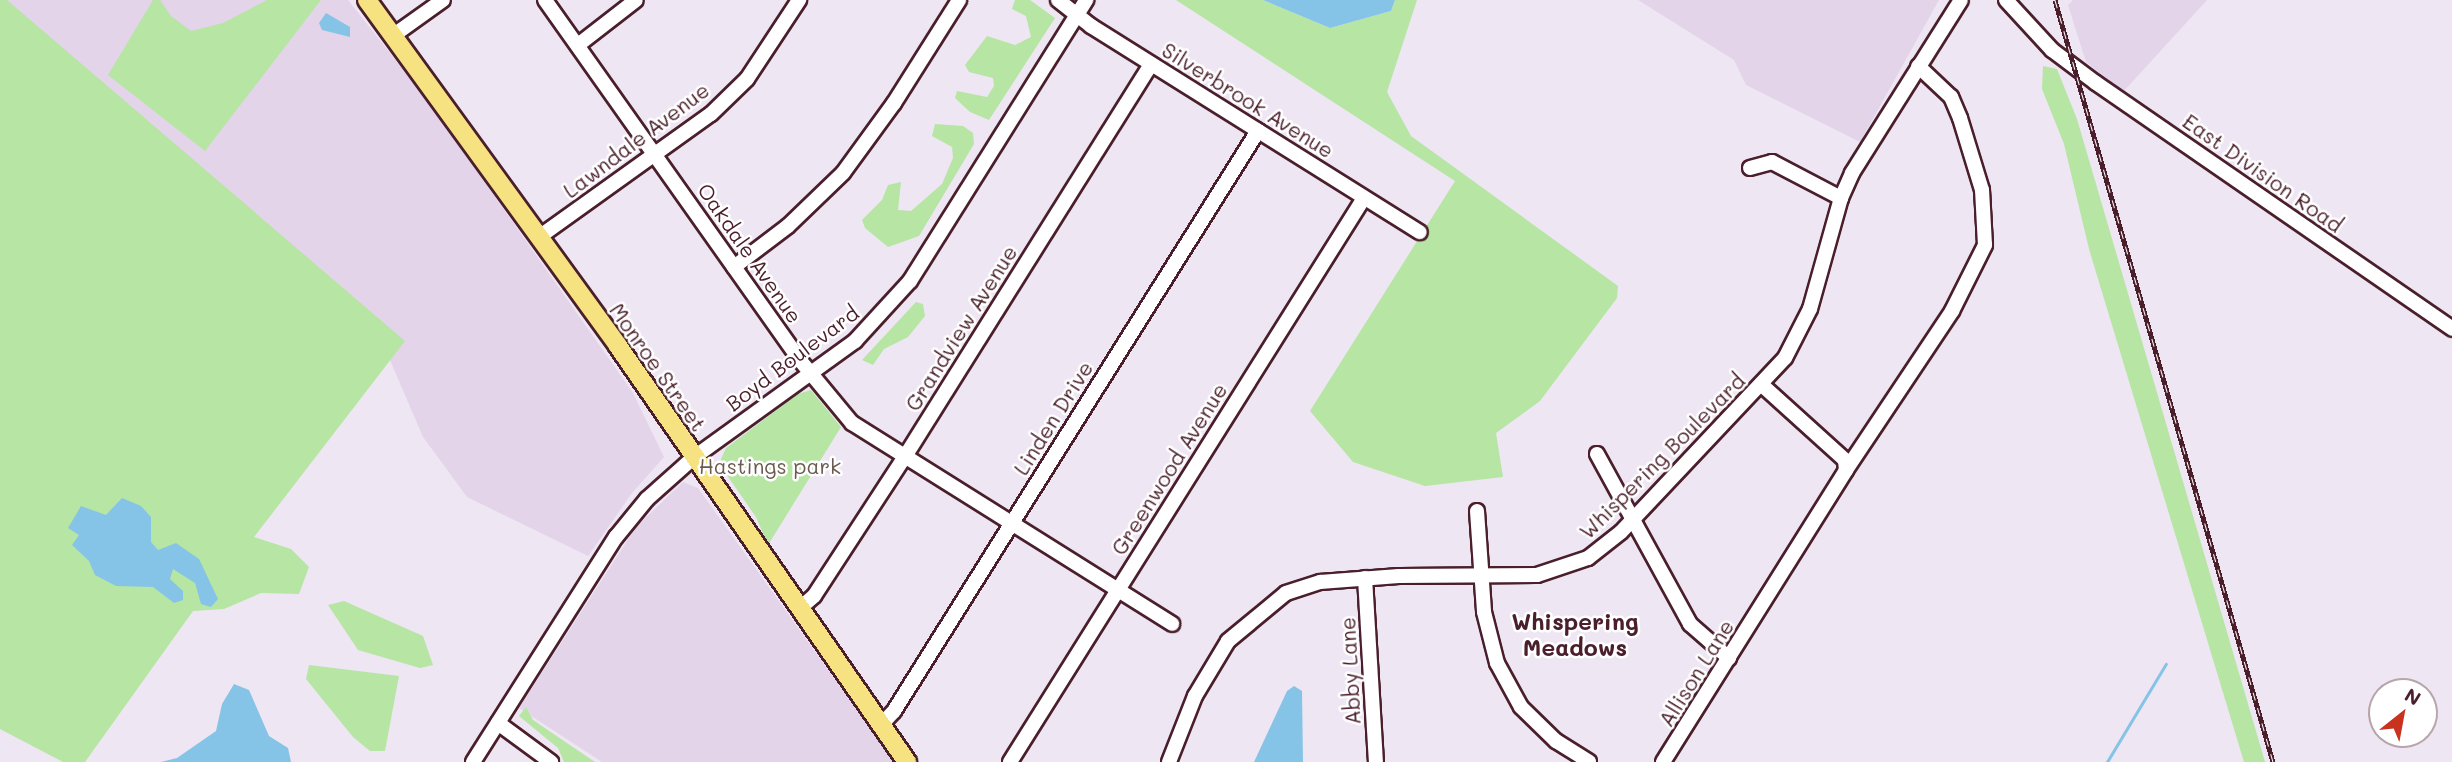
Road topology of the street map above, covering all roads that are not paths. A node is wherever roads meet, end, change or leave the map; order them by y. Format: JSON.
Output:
{"nodes":[{"id":1,"x":367,"y":0,"type":"edge"},
{"id":2,"x":443,"y":0,"type":"edge"},
{"id":3,"x":545,"y":0,"type":"edge"},
{"id":4,"x":636,"y":0,"type":"edge"},
{"id":5,"x":799,"y":0,"type":"edge"},
{"id":6,"x":959,"y":0,"type":"edge"},
{"id":7,"x":1058,"y":0,"type":"edge"},
{"id":8,"x":1086,"y":0,"type":"edge"},
{"id":9,"x":1961,"y":0,"type":"edge"},
{"id":10,"x":2006,"y":0,"type":"edge"},
{"id":11,"x":1076,"y":16,"type":"junction"},
{"id":12,"x":394,"y":35,"type":"junction"},
{"id":13,"x":579,"y":45,"type":"junction"},
{"id":14,"x":1151,"y":64,"type":"junction"},
{"id":15,"x":1918,"y":66,"type":"junction"},
{"id":16,"x":1258,"y":131,"type":"junction"},
{"id":17,"x":656,"y":156,"type":"junction"},
{"id":18,"x":1750,"y":168,"type":"dead end"},
{"id":19,"x":1364,"y":198,"type":"junction"},
{"id":20,"x":1841,"y":198,"type":"junction"},
{"id":21,"x":1420,"y":232,"type":"dead end"},
{"id":22,"x":539,"y":237,"type":"junction"},
{"id":23,"x":734,"y":267,"type":"junction"},
{"id":24,"x":2452,"y":329,"type":"edge"},
{"id":25,"x":810,"y":373,"type":"junction"},
{"id":26,"x":1763,"y":386,"type":"junction"},
{"id":27,"x":1597,"y":454,"type":"dead end"},
{"id":28,"x":693,"y":458,"type":"junction"},
{"id":29,"x":904,"y":458,"type":"junction"},
{"id":30,"x":1846,"y":470,"type":"junction"},
{"id":31,"x":1477,"y":511,"type":"dead end"},
{"id":32,"x":1632,"y":519,"type":"junction"},
{"id":33,"x":1011,"y":523,"type":"junction"},
{"id":34,"x":1482,"y":576,"type":"junction"},
{"id":35,"x":1365,"y":578,"type":"junction"},
{"id":36,"x":1118,"y":590,"type":"junction"},
{"id":37,"x":799,"y":609,"type":"junction"},
{"id":38,"x":1172,"y":624,"type":"dead end"},
{"id":39,"x":1729,"y":658,"type":"junction"},
{"id":40,"x":498,"y":723,"type":"junction"},
{"id":41,"x":881,"y":725,"type":"junction"},
{"id":42,"x":473,"y":762,"type":"edge"},
{"id":43,"x":551,"y":762,"type":"edge"},
{"id":44,"x":907,"y":762,"type":"edge"},
{"id":45,"x":1010,"y":762,"type":"edge"},
{"id":46,"x":1169,"y":762,"type":"edge"},
{"id":47,"x":1376,"y":762,"type":"edge"},
{"id":48,"x":1589,"y":762,"type":"edge"},
{"id":49,"x":1663,"y":762,"type":"edge"}],
"edges":[{"from":1,"to":12,"type":"main road","name":"Monroe Street"},
{"from":2,"to":12,"type":"street"},
{"from":3,"to":13,"type":"street","name":"Oakdale Avenue"},
{"from":4,"to":13,"type":"street"},
{"from":5,"to":17,"type":"street","name":"Lawndale Avenue"},
{"from":6,"to":23,"type":"street"},
{"from":7,"to":11,"type":"street","name":"Silverbrook Avenue"},
{"from":8,"to":11,"type":"street","name":"Boyd Boulevard"},
{"from":9,"to":15,"type":"street","name":"Whispering Boulevard"},
{"from":10,"to":24,"type":"street","name":"East Division Road"},
{"from":11,"to":14,"type":"street","name":"Silverbrook Avenue"},
{"from":11,"to":25,"type":"street","name":"Boyd Boulevard"},
{"from":12,"to":22,"type":"main road","name":"Monroe Street"},
{"from":13,"to":17,"type":"street","name":"Oakdale Avenue"},
{"from":14,"to":16,"type":"street","name":"Silverbrook Avenue"},
{"from":14,"to":29,"type":"street","name":"Grandview Avenue"},
{"from":15,"to":20,"type":"street","name":"Whispering Boulevard"},
{"from":15,"to":30,"type":"street","name":"Allison Lane"},
{"from":16,"to":19,"type":"street","name":"Silverbrook Avenue"},
{"from":16,"to":33,"type":"street","name":"Linden Drive"},
{"from":17,"to":22,"type":"street","name":"Lawndale Avenue"},
{"from":17,"to":23,"type":"street","name":"Oakdale Avenue"},
{"from":18,"to":20,"type":"street"},
{"from":19,"to":21,"type":"street","name":"Silverbrook Avenue"},
{"from":19,"to":36,"type":"street","name":"Greenwood Avenue"},
{"from":20,"to":26,"type":"street","name":"Whispering Boulevard"},
{"from":22,"to":28,"type":"main road","name":"Monroe Street"},
{"from":23,"to":25,"type":"street","name":"Oakdale Avenue"},
{"from":25,"to":28,"type":"street","name":"Boyd Boulevard"},
{"from":25,"to":29,"type":"street","name":"Oakdale Avenue"},
{"from":26,"to":30,"type":"street"},
{"from":26,"to":32,"type":"street","name":"Whispering Boulevard"},
{"from":27,"to":32,"type":"street"},
{"from":28,"to":37,"type":"main road","name":"Monroe Street"},
{"from":28,"to":40,"type":"street","name":"Boyd Boulevard"},
{"from":29,"to":33,"type":"street","name":"Oakdale Avenue"},
{"from":29,"to":37,"type":"street","name":"Grandview Avenue"},
{"from":30,"to":39,"type":"street","name":"Allison Lane"},
{"from":31,"to":34,"type":"street"},
{"from":32,"to":34,"type":"street","name":"Whispering Boulevard"},
{"from":32,"to":39,"type":"street"},
{"from":33,"to":36,"type":"street","name":"Oakdale Avenue"},
{"from":33,"to":41,"type":"street","name":"Linden Drive"},
{"from":34,"to":35,"type":"street","name":"Whispering Boulevard"},
{"from":34,"to":48,"type":"street"},
{"from":35,"to":46,"type":"street","name":"Whispering Boulevard"},
{"from":35,"to":47,"type":"street","name":"Abby Lane"},
{"from":36,"to":38,"type":"street","name":"Oakdale Avenue"},
{"from":36,"to":45,"type":"street","name":"Greenwood Avenue"},
{"from":37,"to":41,"type":"main road","name":"Monroe Street"},
{"from":39,"to":49,"type":"street","name":"Allison Lane"},
{"from":40,"to":42,"type":"street","name":"Boyd Boulevard"},
{"from":40,"to":43,"type":"street"},
{"from":41,"to":44,"type":"main road","name":"Monroe Street"}]}
